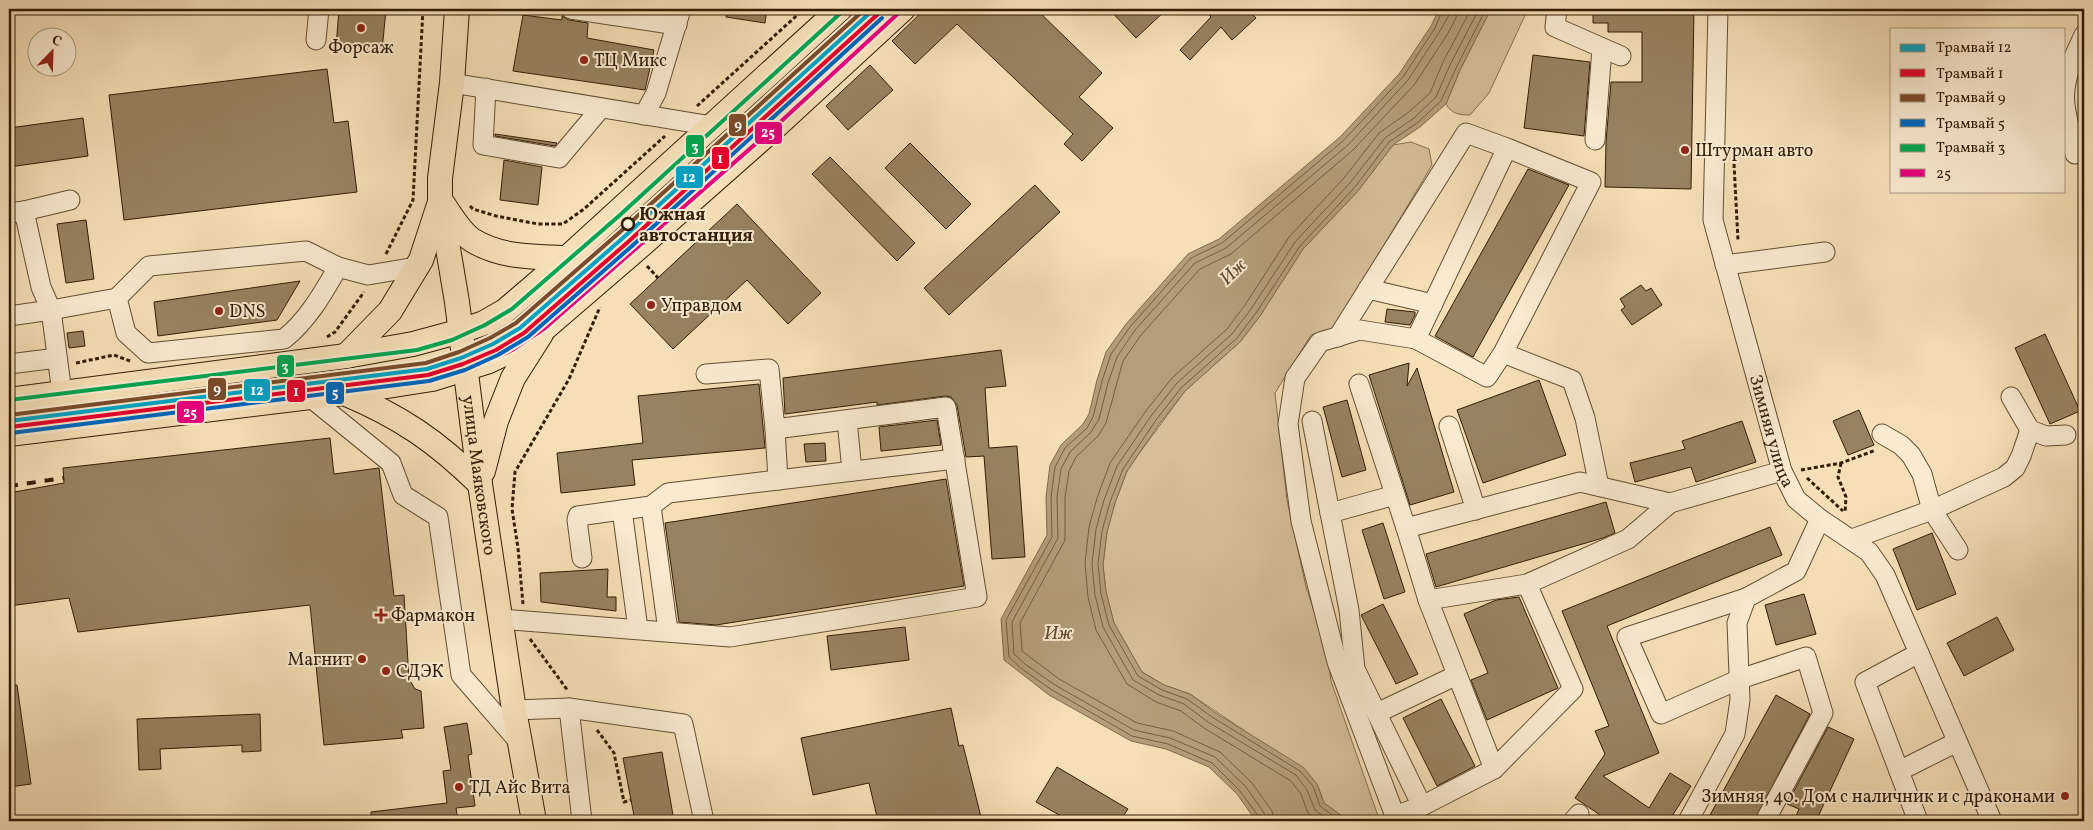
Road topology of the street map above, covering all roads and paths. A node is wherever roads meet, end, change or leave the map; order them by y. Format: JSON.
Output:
{"nodes":[{"id":1,"x":319,"y":9,"type":"edge"},
{"id":2,"x":457,"y":9,"type":"edge"},
{"id":3,"x":571,"y":9,"type":"edge"},
{"id":4,"x":840,"y":9,"type":"edge"},
{"id":5,"x":903,"y":9,"type":"edge"},
{"id":6,"x":1557,"y":9,"type":"edge"},
{"id":7,"x":1718,"y":9,"type":"edge"},
{"id":8,"x":679,"y":17,"type":"edge"},
{"id":9,"x":2084,"y":35,"type":"edge"},
{"id":10,"x":316,"y":40,"type":"dead end"},
{"id":11,"x":1602,"y":48,"type":"junction"},
{"id":12,"x":1621,"y":56,"type":"dead end"},
{"id":13,"x":452,"y":83,"type":"junction"},
{"id":14,"x":2066,"y":84,"type":"edge"},
{"id":15,"x":486,"y":88,"type":"junction"},
{"id":16,"x":602,"y":108,"type":"junction"},
{"id":17,"x":2066,"y":113,"type":"edge"},
{"id":18,"x":644,"y":115,"type":"junction"},
{"id":19,"x":712,"y":126,"type":"junction"},
{"id":20,"x":1594,"y":140,"type":"dead end"},
{"id":21,"x":1507,"y":148,"type":"junction"},
{"id":22,"x":2075,"y":154,"type":"dead end"},
{"id":23,"x":1733,"y":156,"type":"dead end"},
{"id":24,"x":70,"y":200,"type":"dead end"},
{"id":25,"x":440,"y":201,"type":"junction"},
{"id":26,"x":17,"y":212,"type":"edge"},
{"id":27,"x":1825,"y":252,"type":"dead end"},
{"id":28,"x":567,"y":258,"type":"junction"},
{"id":29,"x":645,"y":264,"type":"dead end"},
{"id":30,"x":1732,"y":264,"type":"junction"},
{"id":31,"x":338,"y":267,"type":"junction"},
{"id":32,"x":416,"y":267,"type":"junction"},
{"id":33,"x":658,"y":278,"type":"dead end"},
{"id":34,"x":1368,"y":290,"type":"junction"},
{"id":35,"x":117,"y":298,"type":"junction"},
{"id":36,"x":1432,"y":304,"type":"junction"},
{"id":37,"x":51,"y":310,"type":"junction"},
{"id":38,"x":9,"y":316,"type":"edge"},
{"id":39,"x":545,"y":328,"type":"junction"},
{"id":40,"x":461,"y":332,"type":"junction"},
{"id":41,"x":1338,"y":337,"type":"junction"},
{"id":42,"x":1416,"y":338,"type":"junction"},
{"id":43,"x":1503,"y":353,"type":"junction"},
{"id":44,"x":346,"y":356,"type":"junction"},
{"id":45,"x":57,"y":358,"type":"junction"},
{"id":46,"x":9,"y":364,"type":"edge"},
{"id":47,"x":466,"y":370,"type":"junction"},
{"id":48,"x":706,"y":374,"type":"dead end"},
{"id":49,"x":1359,"y":384,"type":"dead end"},
{"id":50,"x":62,"y":393,"type":"junction"},
{"id":51,"x":343,"y":393,"type":"junction"},
{"id":52,"x":310,"y":397,"type":"junction"},
{"id":53,"x":2011,"y":397,"type":"dead end"},
{"id":54,"x":9,"y":400,"type":"edge"},
{"id":55,"x":847,"y":420,"type":"junction"},
{"id":56,"x":1312,"y":421,"type":"dead end"},
{"id":57,"x":1449,"y":426,"type":"dead end"},
{"id":58,"x":775,"y":429,"type":"junction"},
{"id":59,"x":2030,"y":430,"type":"junction"},
{"id":60,"x":9,"y":434,"type":"edge"},
{"id":61,"x":2066,"y":434,"type":"dead end"},
{"id":62,"x":1889,"y":439,"type":"joint"},
{"id":63,"x":955,"y":459,"type":"junction"},
{"id":64,"x":1841,"y":463,"type":"junction"},
{"id":65,"x":852,"y":471,"type":"junction"},
{"id":66,"x":1782,"y":471,"type":"junction"},
{"id":67,"x":778,"y":480,"type":"junction"},
{"id":68,"x":480,"y":484,"type":"junction"},
{"id":69,"x":1599,"y":486,"type":"junction"},
{"id":70,"x":1395,"y":495,"type":"junction"},
{"id":71,"x":1670,"y":503,"type":"junction"},
{"id":72,"x":651,"y":506,"type":"junction"},
{"id":73,"x":622,"y":510,"type":"junction"},
{"id":74,"x":1476,"y":510,"type":"junction"},
{"id":75,"x":1932,"y":510,"type":"junction"},
{"id":76,"x":1330,"y":513,"type":"junction"},
{"id":77,"x":1845,"y":513,"type":"junction"},
{"id":78,"x":1820,"y":519,"type":"junction"},
{"id":79,"x":1406,"y":528,"type":"junction"},
{"id":80,"x":1859,"y":536,"type":"junction"},
{"id":81,"x":1958,"y":550,"type":"dead end"},
{"id":82,"x":582,"y":558,"type":"dead end"},
{"id":83,"x":1527,"y":584,"type":"junction"},
{"id":84,"x":1746,"y":598,"type":"junction"},
{"id":85,"x":1428,"y":600,"type":"junction"},
{"id":86,"x":500,"y":618,"type":"junction"},
{"id":87,"x":638,"y":629,"type":"junction"},
{"id":88,"x":668,"y":631,"type":"junction"},
{"id":89,"x":1919,"y":653,"type":"junction"},
{"id":90,"x":1457,"y":675,"type":"junction"},
{"id":91,"x":1740,"y":680,"type":"junction"},
{"id":92,"x":569,"y":708,"type":"junction"},
{"id":93,"x":514,"y":710,"type":"junction"},
{"id":94,"x":1377,"y":713,"type":"junction"},
{"id":95,"x":1957,"y":742,"type":"junction"},
{"id":96,"x":520,"y":743,"type":"junction"},
{"id":97,"x":1494,"y":769,"type":"junction"},
{"id":98,"x":1899,"y":771,"type":"junction"},
{"id":99,"x":1422,"y":806,"type":"junction"},
{"id":100,"x":534,"y":821,"type":"edge"},
{"id":101,"x":582,"y":821,"type":"edge"},
{"id":102,"x":704,"y":821,"type":"edge"},
{"id":103,"x":1688,"y":821,"type":"edge"},
{"id":104,"x":1765,"y":821,"type":"edge"},
{"id":105,"x":1918,"y":821,"type":"edge"},
{"id":106,"x":1992,"y":821,"type":"edge"}],
"edges":[{"from":1,"to":10,"type":"street"},
{"from":2,"to":13,"type":"main road","name":"улица Маяковского"},
{"from":3,"to":8,"type":"street"},
{"from":4,"to":19,"type":"main road"},
{"from":5,"to":39,"type":"main road"},
{"from":6,"to":11,"type":"street"},
{"from":7,"to":30,"type":"street","name":"Зимняя улица"},
{"from":8,"to":18,"type":"street"},
{"from":9,"to":14,"type":"street"},
{"from":11,"to":12,"type":"street"},
{"from":11,"to":20,"type":"street"},
{"from":13,"to":15,"type":"street"},
{"from":13,"to":25,"type":"main road","name":"улица Маяковского"},
{"from":15,"to":16,"type":"street"},
{"from":15,"to":16,"type":"street"},
{"from":16,"to":18,"type":"street"},
{"from":17,"to":22,"type":"street"},
{"from":18,"to":19,"type":"street"},
{"from":19,"to":28,"type":"main road"},
{"from":21,"to":34,"type":"street"},
{"from":21,"to":36,"type":"street"},
{"from":21,"to":43,"type":"street"},
{"from":23,"to":30,"type":"path"},
{"from":24,"to":26,"type":"street"},
{"from":25,"to":28,"type":"main road"},
{"from":25,"to":32,"type":"main road"},
{"from":25,"to":40,"type":"main road","name":"улица Маяковского"},
{"from":26,"to":37,"type":"street"},
{"from":27,"to":30,"type":"street"},
{"from":28,"to":40,"type":"main road"},
{"from":29,"to":33,"type":"path"},
{"from":30,"to":66,"type":"street","name":"Зимняя улица"},
{"from":31,"to":32,"type":"street"},
{"from":31,"to":35,"type":"street"},
{"from":31,"to":35,"type":"street"},
{"from":32,"to":44,"type":"main road"},
{"from":34,"to":36,"type":"street"},
{"from":34,"to":41,"type":"street"},
{"from":35,"to":37,"type":"street"},
{"from":36,"to":42,"type":"street"},
{"from":37,"to":38,"type":"street"},
{"from":37,"to":45,"type":"street"},
{"from":39,"to":47,"type":"main road"},
{"from":39,"to":68,"type":"main road"},
{"from":40,"to":44,"type":"main road"},
{"from":40,"to":47,"type":"main road","name":"улица Маяковского"},
{"from":41,"to":42,"type":"street"},
{"from":41,"to":99,"type":"street"},
{"from":42,"to":43,"type":"street"},
{"from":43,"to":69,"type":"street"},
{"from":44,"to":50,"type":"main road"},
{"from":45,"to":46,"type":"street"},
{"from":45,"to":50,"type":"street"},
{"from":47,"to":51,"type":"main road"},
{"from":47,"to":68,"type":"main road","name":"улица Маяковского"},
{"from":48,"to":58,"type":"street"},
{"from":49,"to":70,"type":"street"},
{"from":50,"to":54,"type":"main road"},
{"from":51,"to":52,"type":"main road"},
{"from":51,"to":68,"type":"main road"},
{"from":52,"to":60,"type":"main road"},
{"from":52,"to":96,"type":"street"},
{"from":53,"to":59,"type":"street"},
{"from":55,"to":58,"type":"street"},
{"from":55,"to":63,"type":"street"},
{"from":55,"to":65,"type":"street"},
{"from":56,"to":76,"type":"street"},
{"from":57,"to":74,"type":"street"},
{"from":58,"to":67,"type":"street"},
{"from":59,"to":61,"type":"street"},
{"from":59,"to":75,"type":"street"},
{"from":62,"to":64,"type":"path"},
{"from":62,"to":75,"type":"street"},
{"from":63,"to":65,"type":"street"},
{"from":63,"to":88,"type":"street"},
{"from":64,"to":77,"type":"path"},
{"from":64,"to":77,"type":"path"},
{"from":65,"to":67,"type":"street"},
{"from":66,"to":71,"type":"street"},
{"from":66,"to":78,"type":"street","name":"Зимняя улица"},
{"from":67,"to":72,"type":"street"},
{"from":68,"to":86,"type":"main road","name":"улица Маяковского"},
{"from":69,"to":71,"type":"street"},
{"from":69,"to":74,"type":"street"},
{"from":70,"to":76,"type":"street"},
{"from":70,"to":79,"type":"street"},
{"from":71,"to":83,"type":"street"},
{"from":72,"to":73,"type":"street"},
{"from":72,"to":88,"type":"street"},
{"from":73,"to":82,"type":"street"},
{"from":73,"to":87,"type":"street"},
{"from":74,"to":79,"type":"street"},
{"from":75,"to":80,"type":"street"},
{"from":75,"to":81,"type":"street"},
{"from":76,"to":94,"type":"street"},
{"from":77,"to":80,"type":"path"},
{"from":78,"to":80,"type":"street","name":"Зимняя улица"},
{"from":78,"to":84,"type":"street"},
{"from":79,"to":85,"type":"street"},
{"from":80,"to":89,"type":"street","name":"Зимняя улица"},
{"from":83,"to":85,"type":"street"},
{"from":83,"to":97,"type":"street"},
{"from":84,"to":91,"type":"street"},
{"from":84,"to":91,"type":"street"},
{"from":85,"to":90,"type":"street"},
{"from":86,"to":87,"type":"street"},
{"from":86,"to":93,"type":"main road","name":"улица Маяковского"},
{"from":87,"to":88,"type":"street"},
{"from":89,"to":95,"type":"street","name":"Зимняя улица"},
{"from":89,"to":98,"type":"street"},
{"from":90,"to":94,"type":"street"},
{"from":90,"to":97,"type":"street"},
{"from":91,"to":103,"type":"street"},
{"from":91,"to":104,"type":"street"},
{"from":92,"to":93,"type":"street"},
{"from":92,"to":101,"type":"street"},
{"from":92,"to":102,"type":"street"},
{"from":93,"to":96,"type":"main road","name":"улица Маяковского"},
{"from":94,"to":99,"type":"street"},
{"from":95,"to":98,"type":"street"},
{"from":95,"to":106,"type":"street","name":"Зимняя улица"},
{"from":96,"to":100,"type":"main road","name":"улица Маяковского"},
{"from":97,"to":99,"type":"street"},
{"from":98,"to":105,"type":"street"}]}
